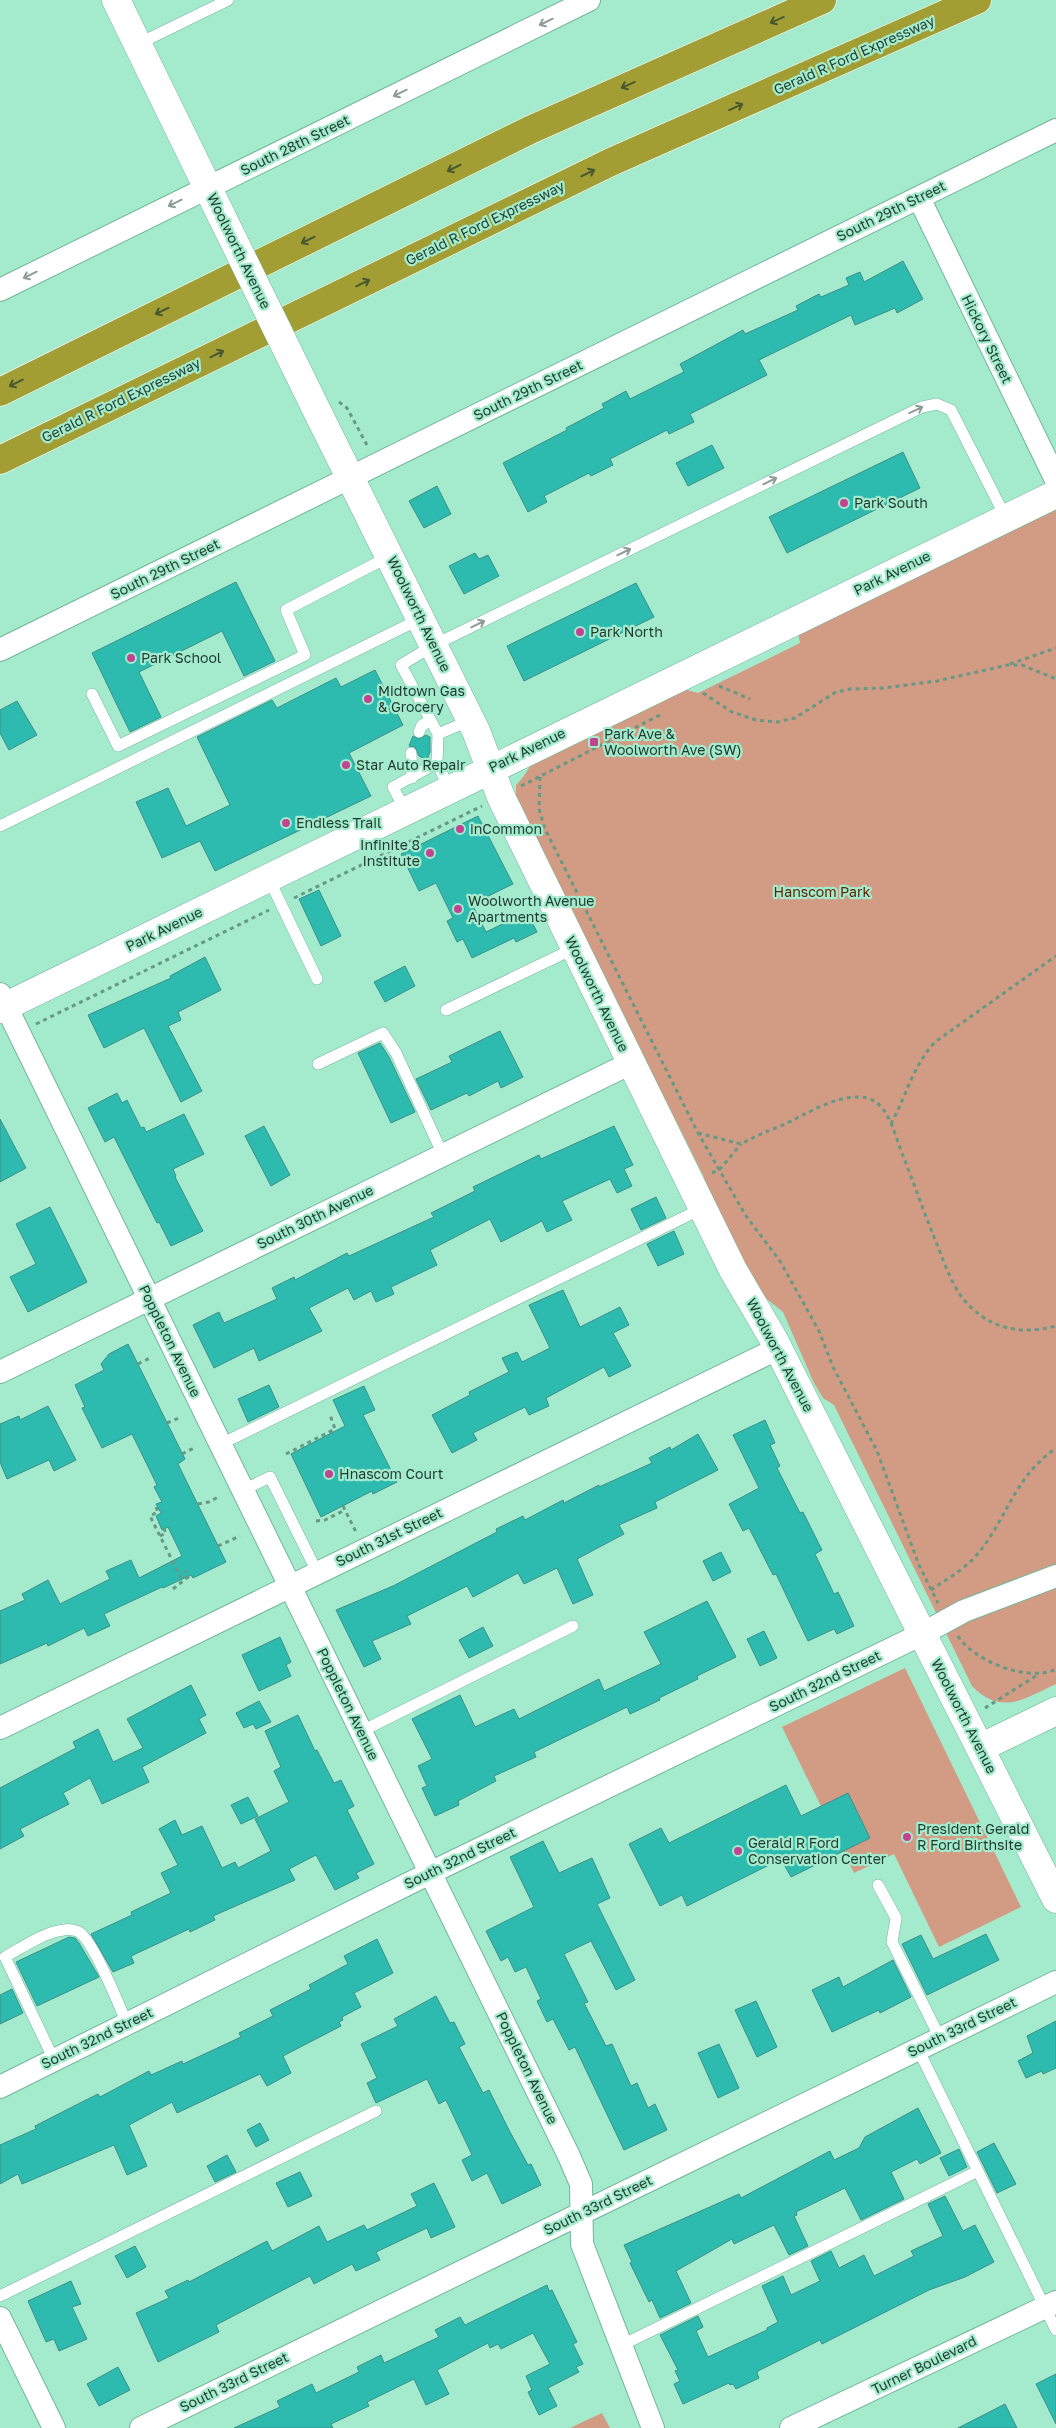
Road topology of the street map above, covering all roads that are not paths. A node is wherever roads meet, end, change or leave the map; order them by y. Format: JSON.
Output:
{"nodes":[{"id":1,"x":116,"y":0,"type":"edge"},
{"id":2,"x":228,"y":0,"type":"edge"},
{"id":3,"x":589,"y":0,"type":"edge"},
{"id":4,"x":822,"y":0,"type":"edge"},
{"id":5,"x":977,"y":0,"type":"edge"},
{"id":6,"x":138,"y":44,"type":"junction"},
{"id":7,"x":1056,"y":130,"type":"edge"},
{"id":8,"x":208,"y":187,"type":"junction"},
{"id":9,"x":919,"y":198,"type":"junction"},
{"id":10,"x":0,"y":290,"type":"edge"},
{"id":11,"x":0,"y":392,"type":"edge"},
{"id":12,"x":0,"y":460,"type":"edge"},
{"id":13,"x":352,"y":477,"type":"junction"},
{"id":14,"x":1056,"y":480,"type":"edge"},
{"id":15,"x":1056,"y":494,"type":"edge"},
{"id":16,"x":1006,"y":518,"type":"junction"},
{"id":17,"x":390,"y":556,"type":"junction"},
{"id":18,"x":421,"y":619,"type":"junction"},
{"id":19,"x":434,"y":645,"type":"junction"},
{"id":20,"x":0,"y":650,"type":"edge"},
{"id":21,"x":92,"y":694,"type":"dead end"},
{"id":22,"x":471,"y":720,"type":"junction"},
{"id":23,"x":430,"y":721,"type":"junction"},
{"id":24,"x":419,"y":732,"type":"dead end"},
{"id":25,"x":438,"y":734,"type":"junction"},
{"id":26,"x":411,"y":753,"type":"dead end"},
{"id":27,"x":437,"y":763,"type":"junction"},
{"id":28,"x":491,"y":768,"type":"junction"},
{"id":29,"x":412,"y":778,"type":"junction"},
{"id":30,"x":449,"y":788,"type":"junction"},
{"id":31,"x":405,"y":810,"type":"junction"},
{"id":32,"x":0,"y":826,"type":"edge"},
{"id":33,"x":268,"y":877,"type":"junction"},
{"id":34,"x":575,"y":948,"type":"junction"},
{"id":35,"x":317,"y":978,"type":"dead end"},
{"id":36,"x":2,"y":1003,"type":"edge"},
{"id":37,"x":446,"y":1010,"type":"dead end"},
{"id":38,"x":631,"y":1063,"type":"junction"},
{"id":39,"x":318,"y":1064,"type":"dead end"},
{"id":40,"x":443,"y":1155,"type":"junction"},
{"id":41,"x":703,"y":1208,"type":"junction"},
{"id":42,"x":149,"y":1298,"type":"junction"},
{"id":43,"x":779,"y":1348,"type":"junction"},
{"id":44,"x":0,"y":1372,"type":"edge"},
{"id":45,"x":221,"y":1444,"type":"junction"},
{"id":46,"x":243,"y":1490,"type":"junction"},
{"id":47,"x":317,"y":1572,"type":"junction"},
{"id":48,"x":1056,"y":1576,"type":"edge"},
{"id":49,"x":290,"y":1586,"type":"junction"},
{"id":50,"x":573,"y":1626,"type":"dead end"},
{"id":51,"x":922,"y":1634,"type":"junction"},
{"id":52,"x":1056,"y":1711,"type":"edge"},
{"id":53,"x":0,"y":1728,"type":"edge"},
{"id":54,"x":362,"y":1731,"type":"junction"},
{"id":55,"x":980,"y":1748,"type":"junction"},
{"id":56,"x":432,"y":1872,"type":"junction"},
{"id":57,"x":878,"y":1885,"type":"dead end"},
{"id":58,"x":1056,"y":1899,"type":"edge"},
{"id":59,"x":1056,"y":1982,"type":"edge"},
{"id":60,"x":127,"y":2024,"type":"junction"},
{"id":61,"x":940,"y":2038,"type":"junction"},
{"id":62,"x":918,"y":2049,"type":"junction"},
{"id":63,"x":54,"y":2060,"type":"junction"},
{"id":64,"x":0,"y":2087,"type":"edge"},
{"id":65,"x":376,"y":2111,"type":"dead end"},
{"id":66,"x":978,"y":2171,"type":"junction"},
{"id":67,"x":581,"y":2213,"type":"junction"},
{"id":68,"x":0,"y":2296,"type":"edge"},
{"id":69,"x":1050,"y":2304,"type":"edge"},
{"id":70,"x":0,"y":2318,"type":"edge"},
{"id":71,"x":1056,"y":2330,"type":"edge"},
{"id":72,"x":620,"y":2346,"type":"junction"},
{"id":73,"x":54,"y":2428,"type":"edge"},
{"id":74,"x":141,"y":2428,"type":"edge"},
{"id":75,"x":653,"y":2428,"type":"edge"},
{"id":76,"x":791,"y":2428,"type":"edge"}],
"edges":[{"from":1,"to":6,"type":"street","name":"Woolworth Avenue"},
{"from":2,"to":6,"type":"lane"},
{"from":3,"to":8,"type":"street","name":"South 28th Street","one_way":true},
{"from":4,"to":11,"type":"highway","one_way":true},
{"from":12,"to":5,"type":"highway","name":"Gerald R Ford Expressway","one_way":true},
{"from":6,"to":8,"type":"street","name":"Woolworth Avenue"},
{"from":7,"to":9,"type":"street","name":"South 29th Street"},
{"from":8,"to":10,"type":"street","name":"South 28th Street","one_way":true},
{"from":8,"to":13,"type":"street","name":"Woolworth Avenue","bridge":true},
{"from":9,"to":13,"type":"street","name":"South 29th Street"},
{"from":9,"to":14,"type":"street","name":"Hickory Street"},
{"from":13,"to":17,"type":"street","name":"Woolworth Avenue"},
{"from":13,"to":20,"type":"street","name":"South 29th Street"},
{"from":15,"to":16,"type":"street","name":"Park Avenue"},
{"from":19,"to":16,"type":"lane","one_way":true},
{"from":16,"to":28,"type":"street","name":"Park Avenue"},
{"from":17,"to":18,"type":"street","name":"Woolworth Avenue"},
{"from":17,"to":21,"type":"lane"},
{"from":18,"to":19,"type":"street","name":"Woolworth Avenue"},
{"from":18,"to":32,"type":"lane"},
{"from":19,"to":22,"type":"street","name":"Woolworth Avenue"},
{"from":19,"to":23,"type":"lane"},
{"from":22,"to":25,"type":"lane"},
{"from":22,"to":28,"type":"street","name":"Woolworth Avenue"},
{"from":23,"to":24,"type":"lane"},
{"from":23,"to":25,"type":"lane"},
{"from":25,"to":27,"type":"lane"},
{"from":26,"to":29,"type":"lane"},
{"from":27,"to":29,"type":"lane"},
{"from":27,"to":30,"type":"lane"},
{"from":28,"to":30,"type":"street","name":"Park Avenue"},
{"from":28,"to":34,"type":"street","name":"Woolworth Avenue"},
{"from":29,"to":31,"type":"lane"},
{"from":30,"to":31,"type":"street","name":"Park Avenue"},
{"from":31,"to":33,"type":"street","name":"Park Avenue"},
{"from":33,"to":35,"type":"lane"},
{"from":33,"to":36,"type":"street","name":"Park Avenue"},
{"from":34,"to":37,"type":"lane"},
{"from":34,"to":38,"type":"street","name":"Woolworth Avenue"},
{"from":36,"to":42,"type":"street","name":"Poppleton Avenue"},
{"from":38,"to":40,"type":"street","name":"South 30th Avenue"},
{"from":38,"to":41,"type":"street","name":"Woolworth Avenue"},
{"from":39,"to":40,"type":"lane"},
{"from":40,"to":42,"type":"street","name":"South 30th Avenue"},
{"from":41,"to":43,"type":"street","name":"Woolworth Avenue"},
{"from":41,"to":45,"type":"lane"},
{"from":42,"to":44,"type":"street","name":"South 30th Avenue"},
{"from":42,"to":45,"type":"street","name":"Poppleton Avenue"},
{"from":43,"to":47,"type":"street","name":"South 31st Street"},
{"from":43,"to":51,"type":"street","name":"Woolworth Avenue"},
{"from":45,"to":46,"type":"street","name":"Poppleton Avenue"},
{"from":46,"to":47,"type":"lane"},
{"from":46,"to":49,"type":"street","name":"Poppleton Avenue"},
{"from":47,"to":49,"type":"street","name":"South 31st Street"},
{"from":48,"to":51,"type":"street","name":"South 32nd Street"},
{"from":49,"to":53,"type":"street","name":"South 31st Street"},
{"from":49,"to":54,"type":"street","name":"Poppleton Avenue"},
{"from":50,"to":54,"type":"lane"},
{"from":51,"to":55,"type":"street","name":"Woolworth Avenue"},
{"from":51,"to":56,"type":"street","name":"South 32nd Street"},
{"from":52,"to":55,"type":"street"},
{"from":54,"to":56,"type":"street","name":"Poppleton Avenue"},
{"from":55,"to":58,"type":"street","name":"Woolworth Avenue"},
{"from":56,"to":60,"type":"street","name":"South 32nd Street"},
{"from":56,"to":67,"type":"street","name":"Poppleton Avenue"},
{"from":57,"to":61,"type":"lane"},
{"from":59,"to":61,"type":"street","name":"South 33rd Street"},
{"from":60,"to":63,"type":"street","name":"South 32nd Street"},
{"from":60,"to":63,"type":"lane"},
{"from":61,"to":62,"type":"street","name":"South 33rd Street"},
{"from":62,"to":66,"type":"lane"},
{"from":62,"to":67,"type":"street","name":"South 33rd Street"},
{"from":63,"to":64,"type":"street","name":"South 32nd Street"},
{"from":65,"to":68,"type":"lane"},
{"from":66,"to":69,"type":"lane"},
{"from":66,"to":72,"type":"lane"},
{"from":67,"to":72,"type":"street","name":"Poppleton Avenue"},
{"from":67,"to":74,"type":"street","name":"South 33rd Street"},
{"from":69,"to":71,"type":"lane"},
{"from":69,"to":76,"type":"street","name":"Turner Boulevard"},
{"from":70,"to":73,"type":"street"},
{"from":72,"to":75,"type":"street","name":"Poppleton Avenue"}]}
